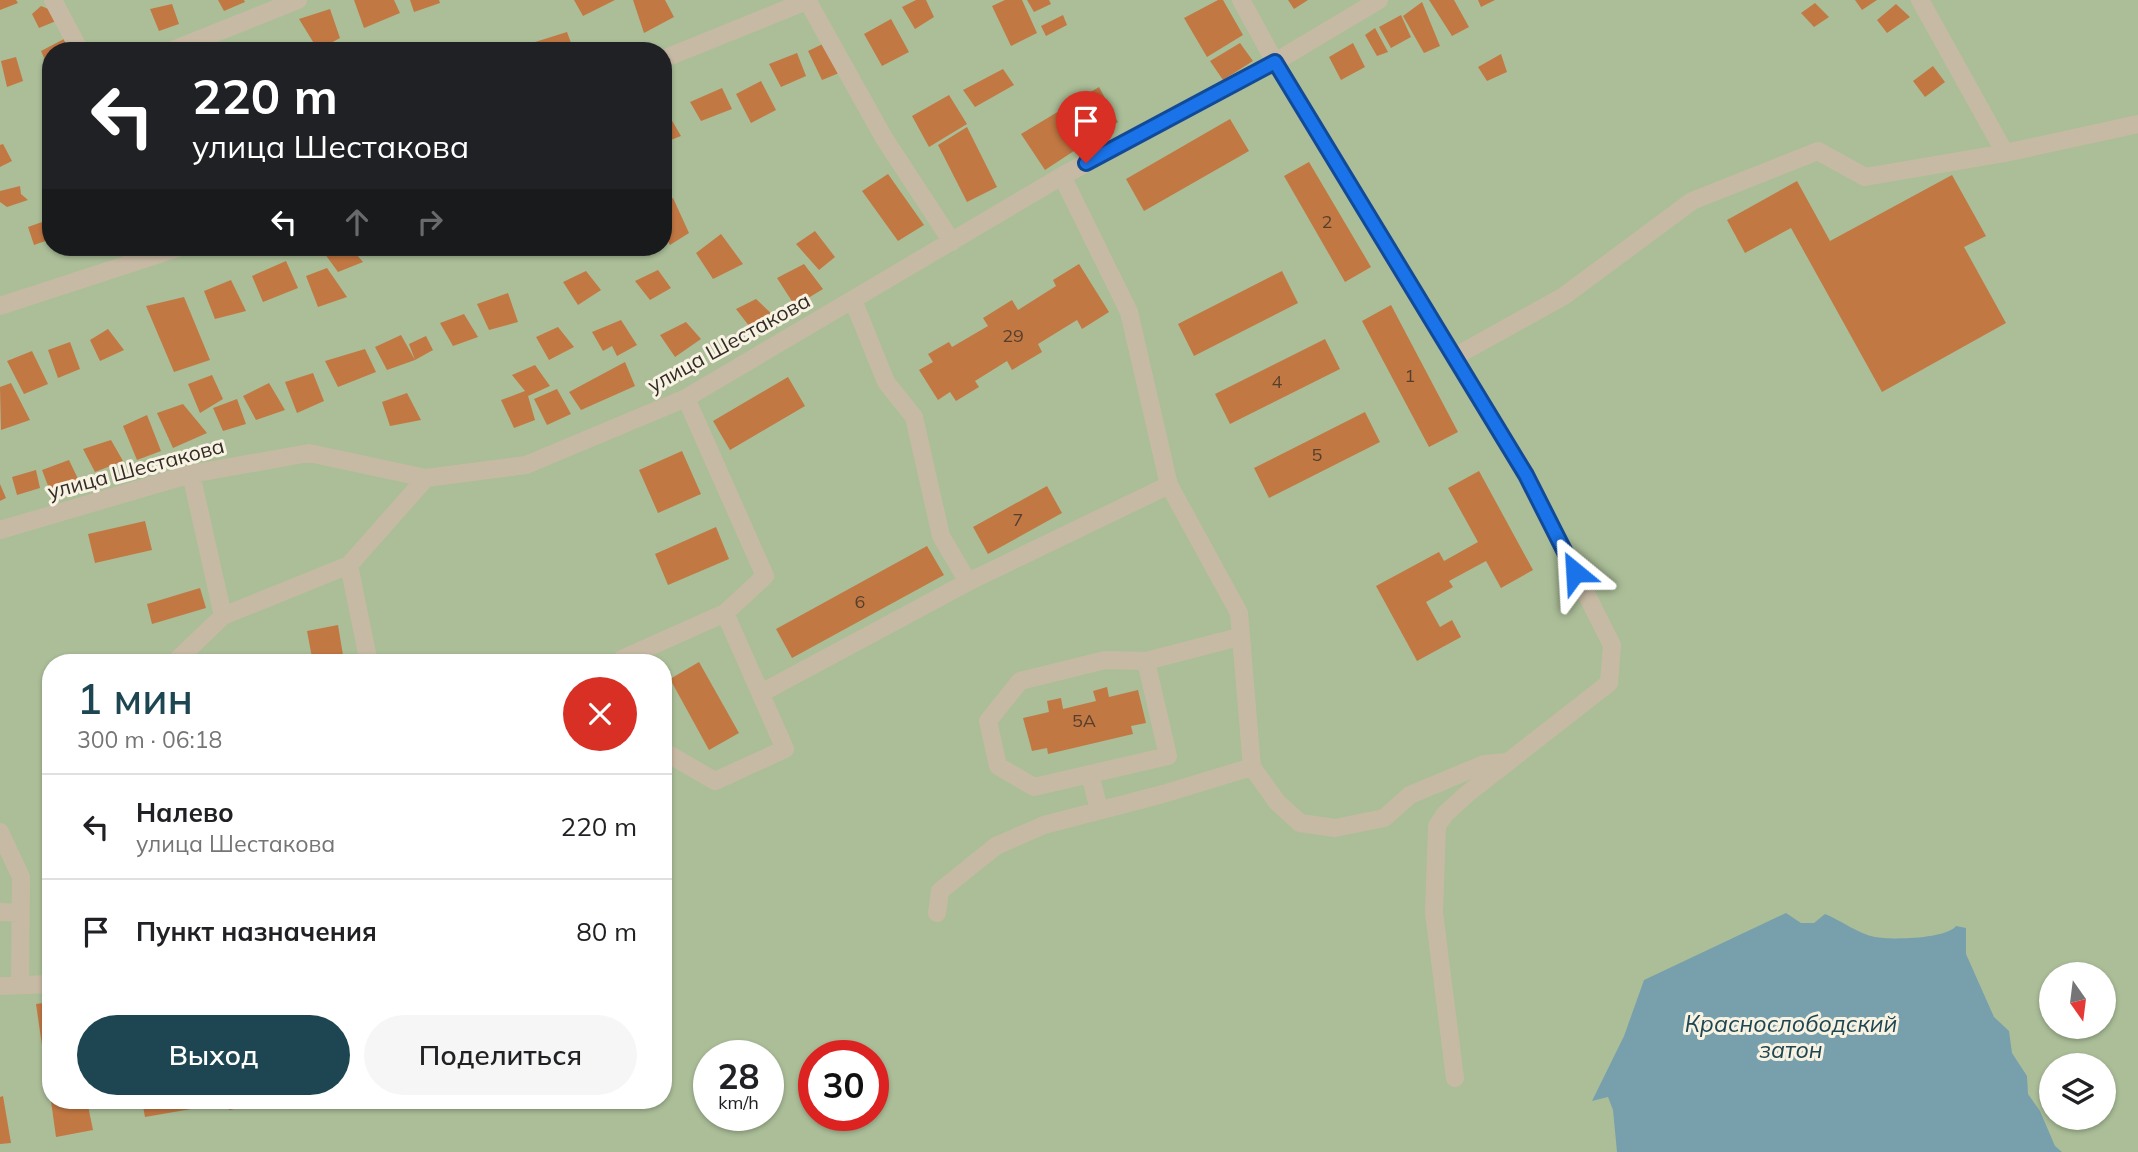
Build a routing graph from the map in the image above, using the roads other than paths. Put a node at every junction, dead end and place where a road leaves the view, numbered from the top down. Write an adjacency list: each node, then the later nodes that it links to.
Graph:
1 (53, 0): 7 (street)
2 (298, 0): 8 (street)
3 (808, 0): 9 (street); 14 (street)
4 (1241, 0): 10 (street)
5 (1379, 0): 10 (street, улица Шестакова)
6 (1920, 0): 12 (street)
7 (75, 42)
8 (193, 42)
9 (672, 55)
10 (1275, 62): 13 (street, улица Шестакова); 18 (street)
11 (2138, 124): 12 (street)
12 (2005, 153): 18 (street)
13 (1062, 176): 14 (street, улица Шестакова); 22 (street)
14 (952, 242): 16 (street, улица Шестакова)
15 (135, 256): 17 (street)
16 (853, 300): 19 (street, улица Шестакова); 25 (street)
17 (0, 306)
18 (1454, 357): 35 (street)
19 (686, 398): 21 (street, улица Шестакова); 26 (street)
20 (191, 474): 21 (street, улица Шестакова); 23 (street, улица Шестакова); 27 (street)
21 (426, 478): 24 (street)
22 (1169, 485): 25 (street); 28 (street)
23 (0, 530)
24 (349, 565): 27 (street); 30 (street)
25 (968, 582): 33 (street)
26 (725, 613): 31 (street); 33 (street)
27 (223, 615): 29 (street)
28 (1239, 637): 32 (street); 36 (street)
29 (183, 654)
30 (367, 654)
31 (633, 654)
32 (1146, 661): 37 (street); 37 (street)
33 (761, 693): 34 (street)
34 (672, 756)
35 (1507, 762): 36 (street); 46 (street)
36 (1252, 766): 38 (street)
37 (1090, 774): 38 (street)
38 (1099, 810): 42 (street)
39 (0, 832): 41 (street)
40 (0, 912): 41 (street)
41 (20, 913): 43 (street)
42 (937, 913)
43 (20, 983): 44 (street); 45 (street)
44 (42, 984)
45 (0, 986)
46 (1455, 1078)

